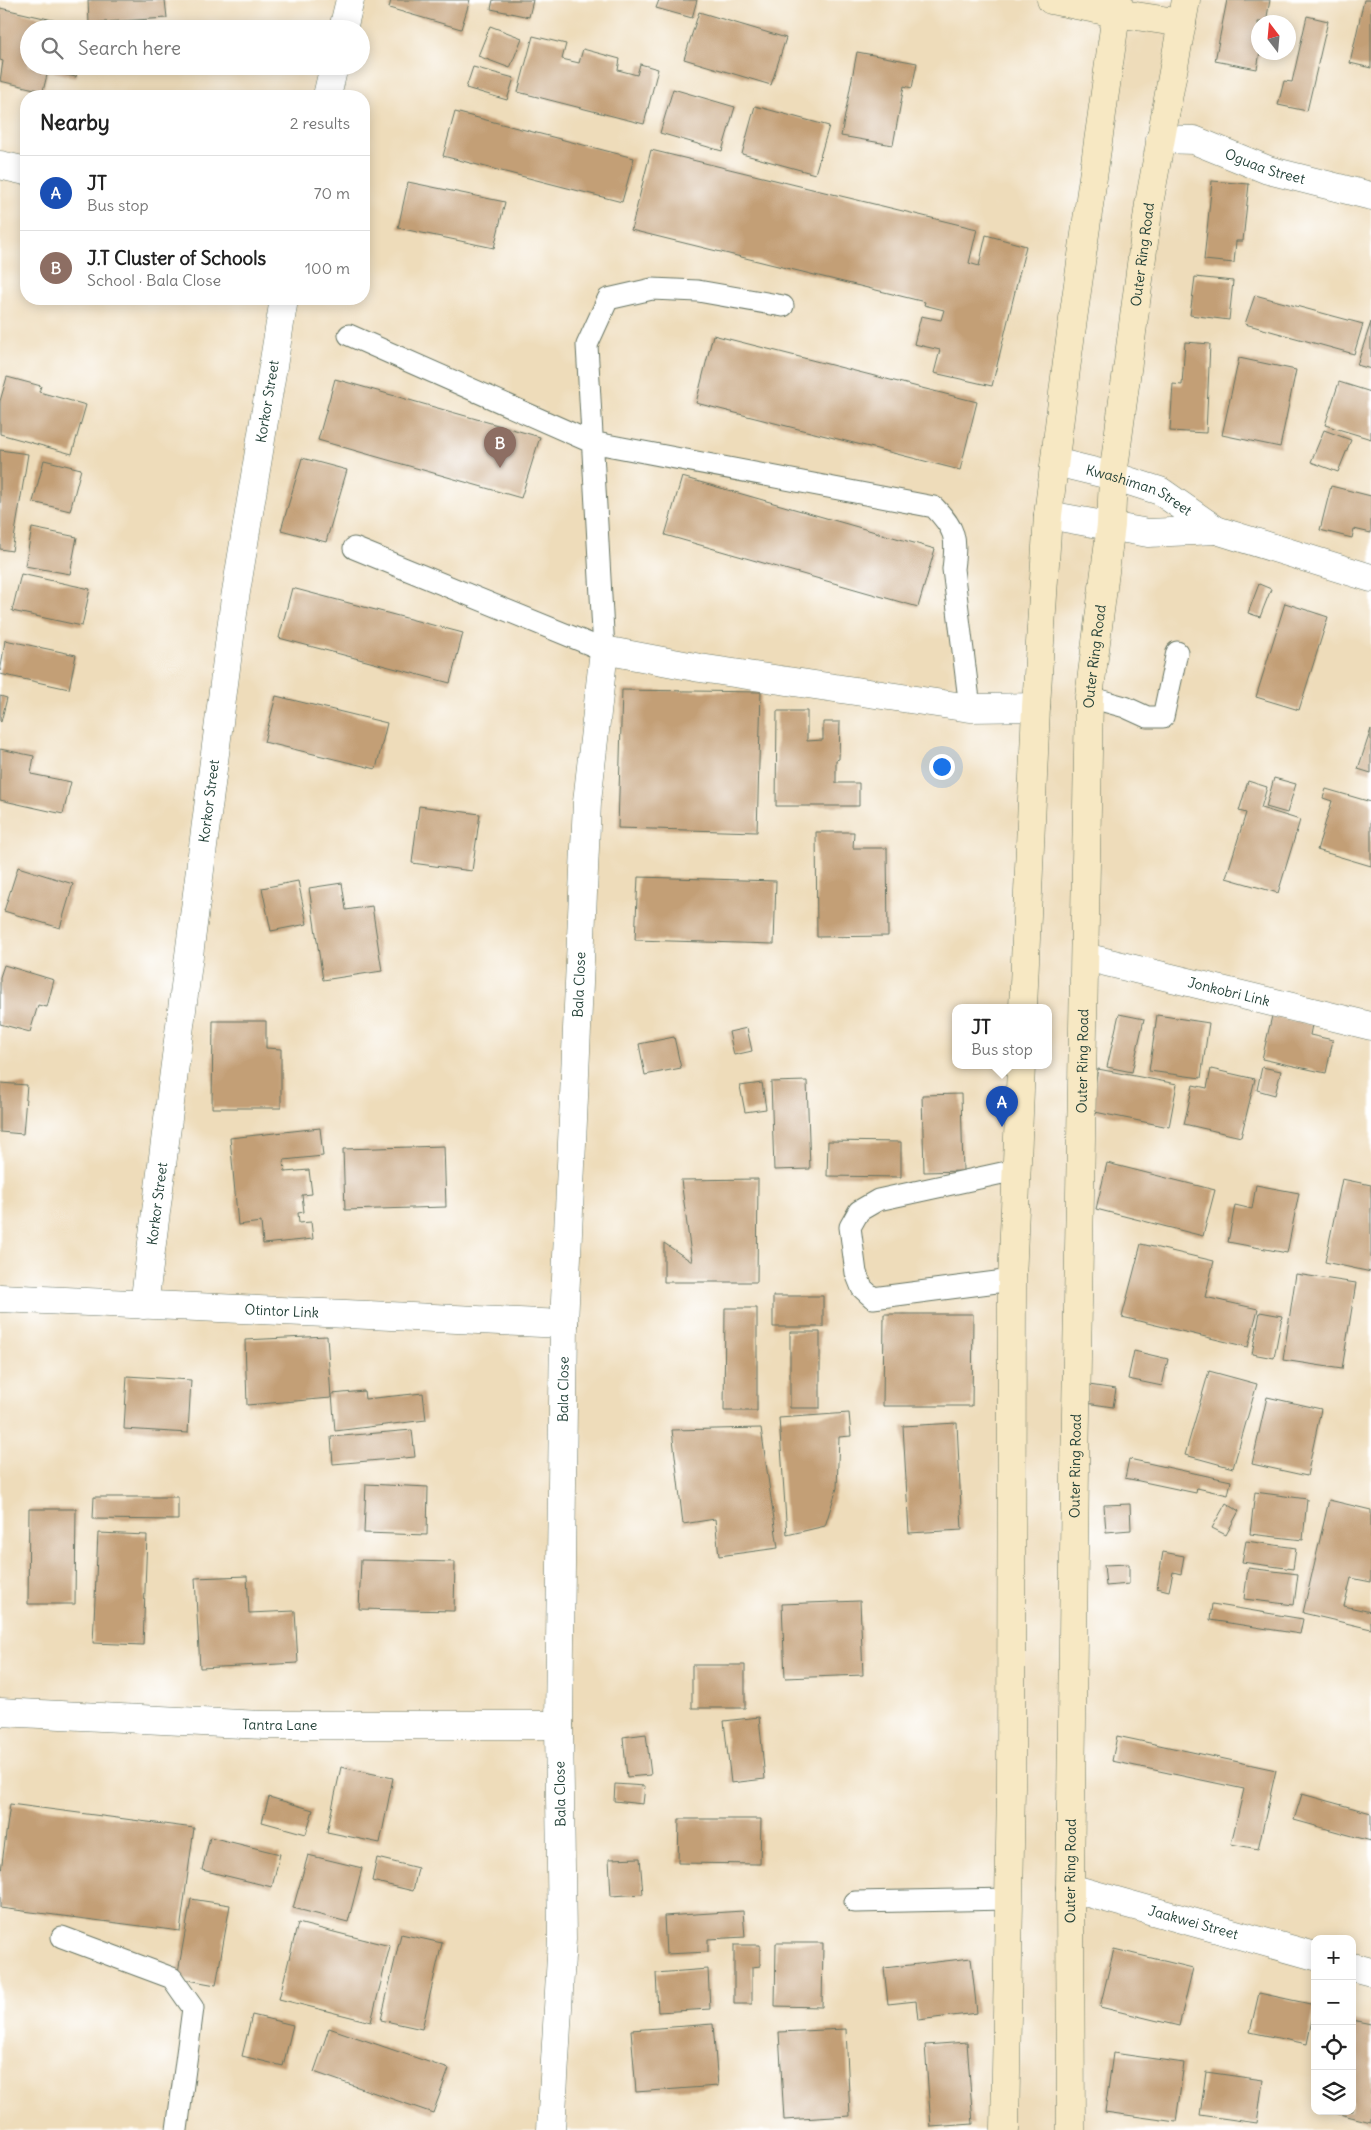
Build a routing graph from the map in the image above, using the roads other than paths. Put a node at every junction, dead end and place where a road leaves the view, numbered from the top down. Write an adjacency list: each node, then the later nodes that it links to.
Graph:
1 (350, 0): 5 (street)
2 (1051, 0): 3 (main road)
3 (1117, 7): 4 (main road); 16 (main road)
4 (1184, 12): 8 (main road, Outer Ring Road)
5 (345, 20)
6 (332, 75): 7 (street)
7 (328, 90)
8 (1160, 139): 11 (street, Oguaa Street); 17 (main road, Outer Ring Road)
9 (0, 165): 10 (street)
10 (20, 170)
11 (1371, 196)
12 (283, 305): 35 (street, Korkor Street)
13 (783, 306): 15 (lane)
14 (349, 335): 15 (lane)
15 (591, 442): 23 (lane); 27 (lane)
16 (1055, 462): 17 (street, Kwashiman Street); 18 (main road)
17 (1113, 476): 19 (main road, Outer Ring Road); 20 (street, Kwashiman Street)
18 (1048, 515): 19 (street, Kwashiman Street); 26 (main road)
19 (1111, 525): 20 (street, Kwashiman Street); 25 (main road, Outer Ring Road)
20 (1216, 530): 22 (street, Kwashiman Street)
21 (354, 548): 23 (lane)
22 (1371, 578)
23 (604, 650): 27 (street); 36 (street, Bala Close)
24 (1177, 652): 25 (lane)
25 (1089, 697): 28 (main road, Outer Ring Road)
26 (1036, 706): 27 (street); 29 (main road)
27 (970, 708)
28 (1085, 957): 30 (street, Jonkobri Link); 39 (main road, Outer Ring Road)
29 (1023, 1004)
30 (1371, 1026)
31 (1021, 1069): 32 (main road)
32 (1016, 1170): 33 (main road); 33 (lane)
33 (1012, 1280): 40 (main road)
34 (0, 1298): 35 (street, Otintor Link)
35 (144, 1305): 36 (street, Otintor Link)
36 (564, 1324): 38 (street, Bala Close)
37 (0, 1712): 38 (street, Tantra Lane)
38 (559, 1725): 47 (street, Bala Close)
39 (1070, 1888): 43 (street, Jaakwei Street); 49 (main road, Outer Ring Road)
40 (1008, 1899): 41 (lane); 48 (main road)
41 (855, 1902)
42 (62, 1937): 46 (lane)
43 (1311, 1955)
44 (1356, 1968): 45 (street)
45 (1371, 1972)
46 (177, 2130)
47 (551, 2130)
48 (1004, 2130)
49 (1071, 2130)

